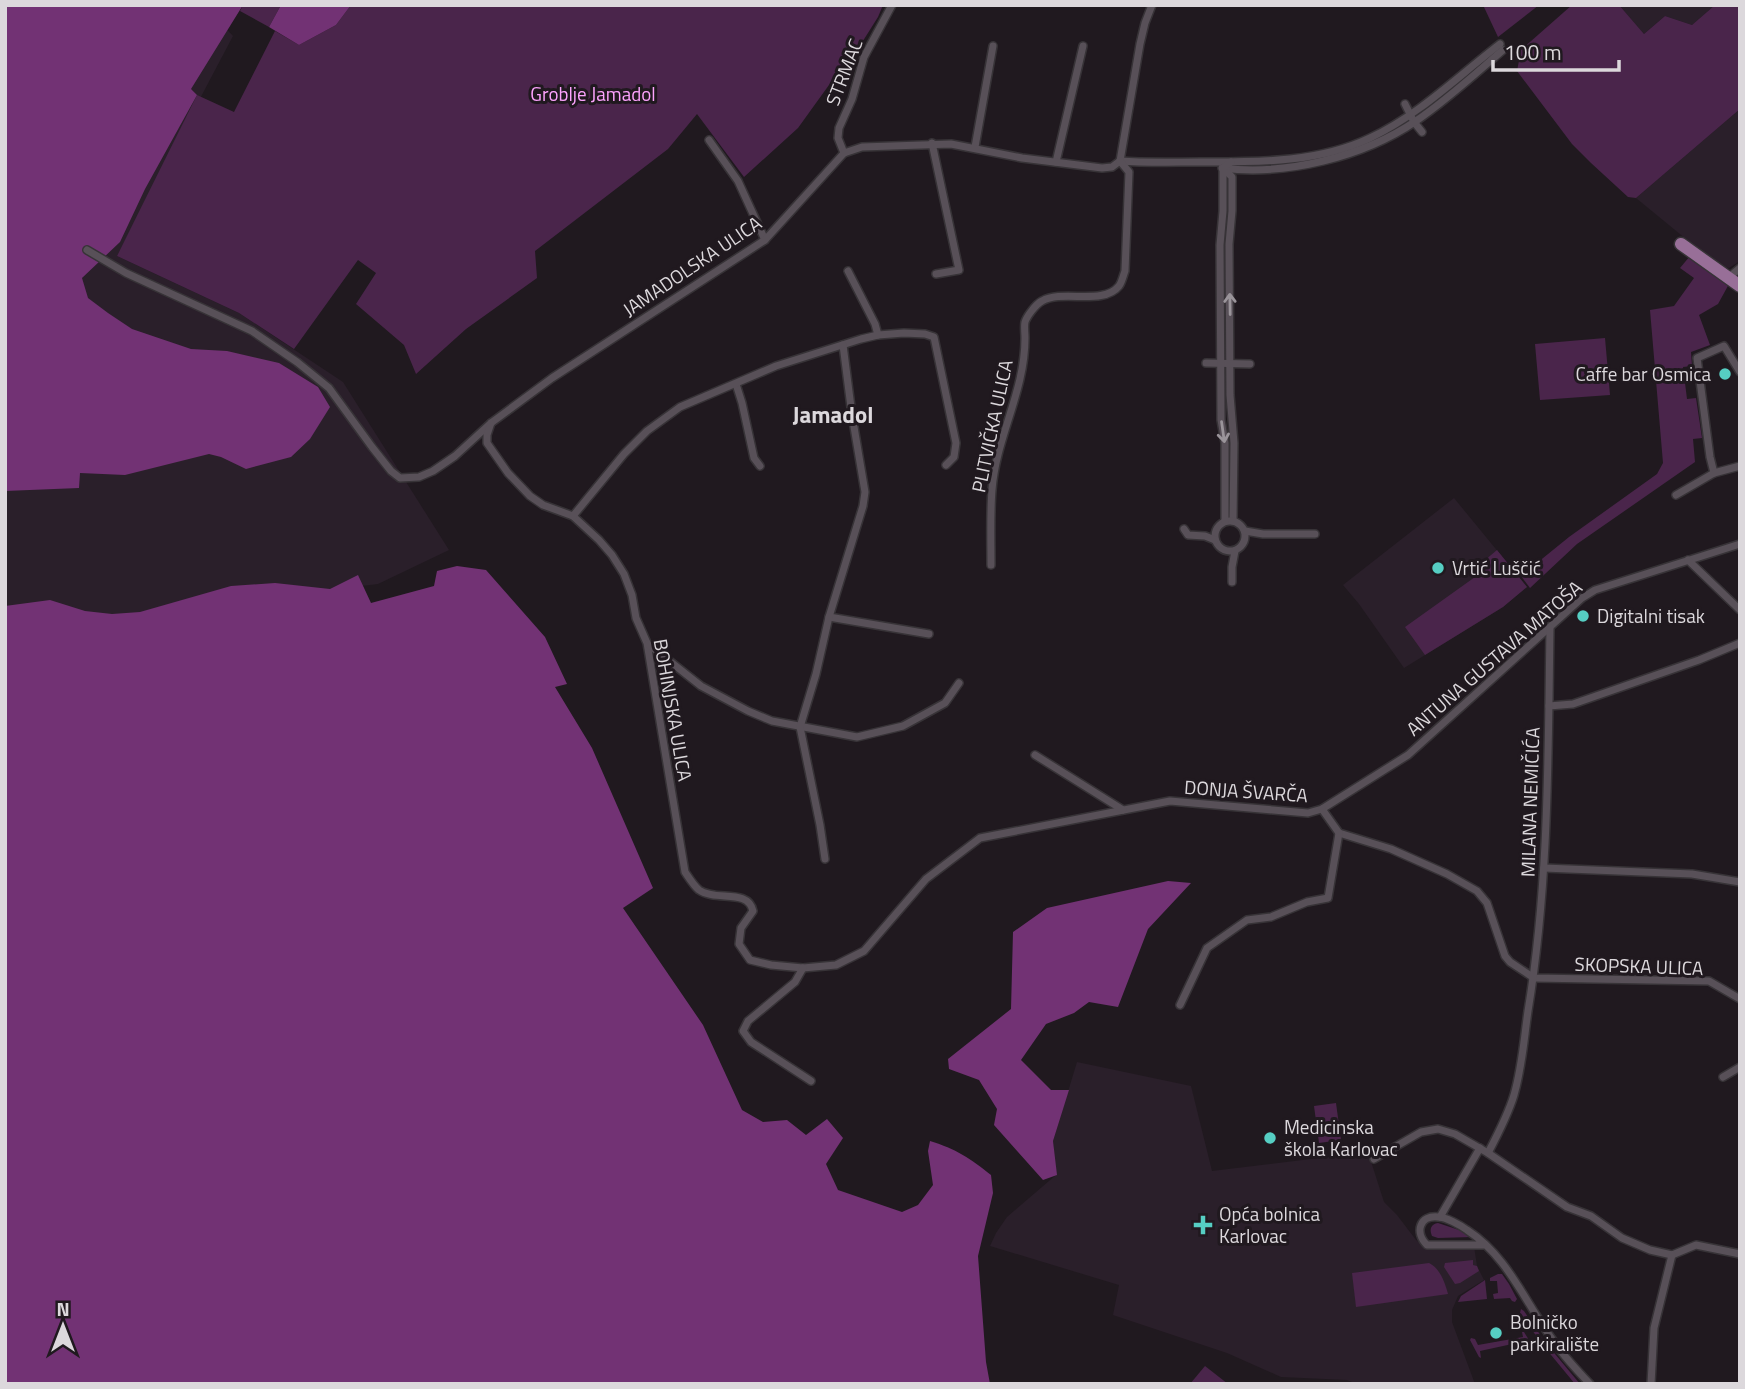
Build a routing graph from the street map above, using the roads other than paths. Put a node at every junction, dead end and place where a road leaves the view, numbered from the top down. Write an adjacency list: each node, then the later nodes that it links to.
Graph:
1 (892, 5): 12 (street, STRMAC)
2 (1152, 5): 13 (street)
3 (993, 46): 11 (street)
4 (1083, 46): 14 (street)
5 (1502, 47): 7 (street)
6 (1405, 104): 7 (street)
7 (1412, 118): 8 (street); 16 (street); 18 (street)
8 (1422, 132)
9 (709, 141): 20 (street)
10 (932, 143): 11 (street); 12 (street); 25 (street)
11 (975, 147): 14 (street)
12 (844, 153): 20 (street, JAMADOLSKA ULICA)
13 (1121, 161): 14 (street); 15 (street); 52 (street, PLITVIČKA ULICA)
14 (1056, 162)
15 (1205, 162): 16 (street); 17 (street)
16 (1232, 162): 17 (street)
17 (1223, 168): 18 (street); 19 (street); 31 (street)
18 (1242, 169): 19 (street)
19 (1232, 177): 32 (street, one-way to 19)
20 (765, 240): 36 (street, JAMADOLSKA ULICA)
21 (1681, 244): 26 (main road)
22 (87, 250): 36 (street, JAMADOLSKA ULICA)
23 (1740, 268): 26 (street)
24 (848, 271): 28 (street)
25 (936, 274)
26 (1728, 279): 27 (main road)
27 (1740, 286)
28 (878, 335): 29 (street); 37 (street)
29 (843, 345): 35 (street); 56 (street)
30 (1206, 363): 31 (street)
31 (1222, 363): 32 (street); 43 (street, one-way to 43)
32 (1231, 363): 33 (street); 43 (street)
33 (1250, 363)
34 (1740, 372): 40 (street)
35 (736, 384): 38 (street); 42 (street)
36 (491, 423): 42 (street, BOHINJSKA ULICA)
37 (946, 465)
38 (760, 466)
39 (1740, 466): 40 (street)
40 (1714, 473): 41 (street)
41 (1676, 495)
42 (573, 516): 59 (street, BOHINJSKA ULICA)
43 (1229, 521): 46 (street); 47 (street)
44 (1184, 529): 47 (street)
45 (1315, 534): 46 (street)
46 (1245, 535): 50 (street)
47 (1215, 536): 49 (street)
48 (1740, 544): 51 (street, ANTUNA GUSTAVA MATOŠA)
49 (1227, 550): 50 (street); 53 (street)
50 (1236, 551): 53 (street)
51 (1688, 560): 55 (street); 57 (street, ANTUNA GUSTAVA MATOŠA)
52 (991, 565)
53 (1232, 567): 54 (street)
54 (1232, 582)
55 (1740, 610)
56 (830, 617): 58 (street); 63 (street)
57 (1550, 628): 62 (street, MILANA NEMIČIĆA); 65 (street, ANTUNA GUSTAVA MATOŠA)
58 (929, 635)
59 (647, 643): 63 (street); 71 (street, BOHINJSKA ULICA)
60 (1740, 643): 62 (street)
61 (959, 683): 63 (street)
62 (1549, 706): 69 (street, MILANA NEMIČIĆA)
63 (800, 727): 68 (street)
64 (1035, 755): 66 (street)
65 (1322, 809): 66 (street, DONJA ŠVARČA); 67 (street, DONJA ŠVARČA)
66 (1123, 811): 71 (street, DONJA ŠVARČA)
67 (1339, 833): 72 (street); 74 (street)
68 (825, 859)
69 (1544, 868): 70 (street); 72 (street, MILANA NEMIČIĆA)
70 (1740, 882)
71 (803, 968): 77 (street)
72 (1534, 978): 73 (street, SKOPSKA ULICA); 78 (street)
73 (1740, 999)
74 (1181, 1005)
75 (1740, 1068): 76 (street)
76 (1723, 1077)
77 (811, 1081)
78 (1484, 1151): 79 (street); 80 (street); 82 (street)
79 (1374, 1159)
80 (1440, 1217): 81 (street); 81 (street)
81 (1485, 1245): 84 (street)
82 (1672, 1255): 83 (street); 85 (street)
83 (1740, 1255)
84 (1590, 1384)
85 (1651, 1384)

